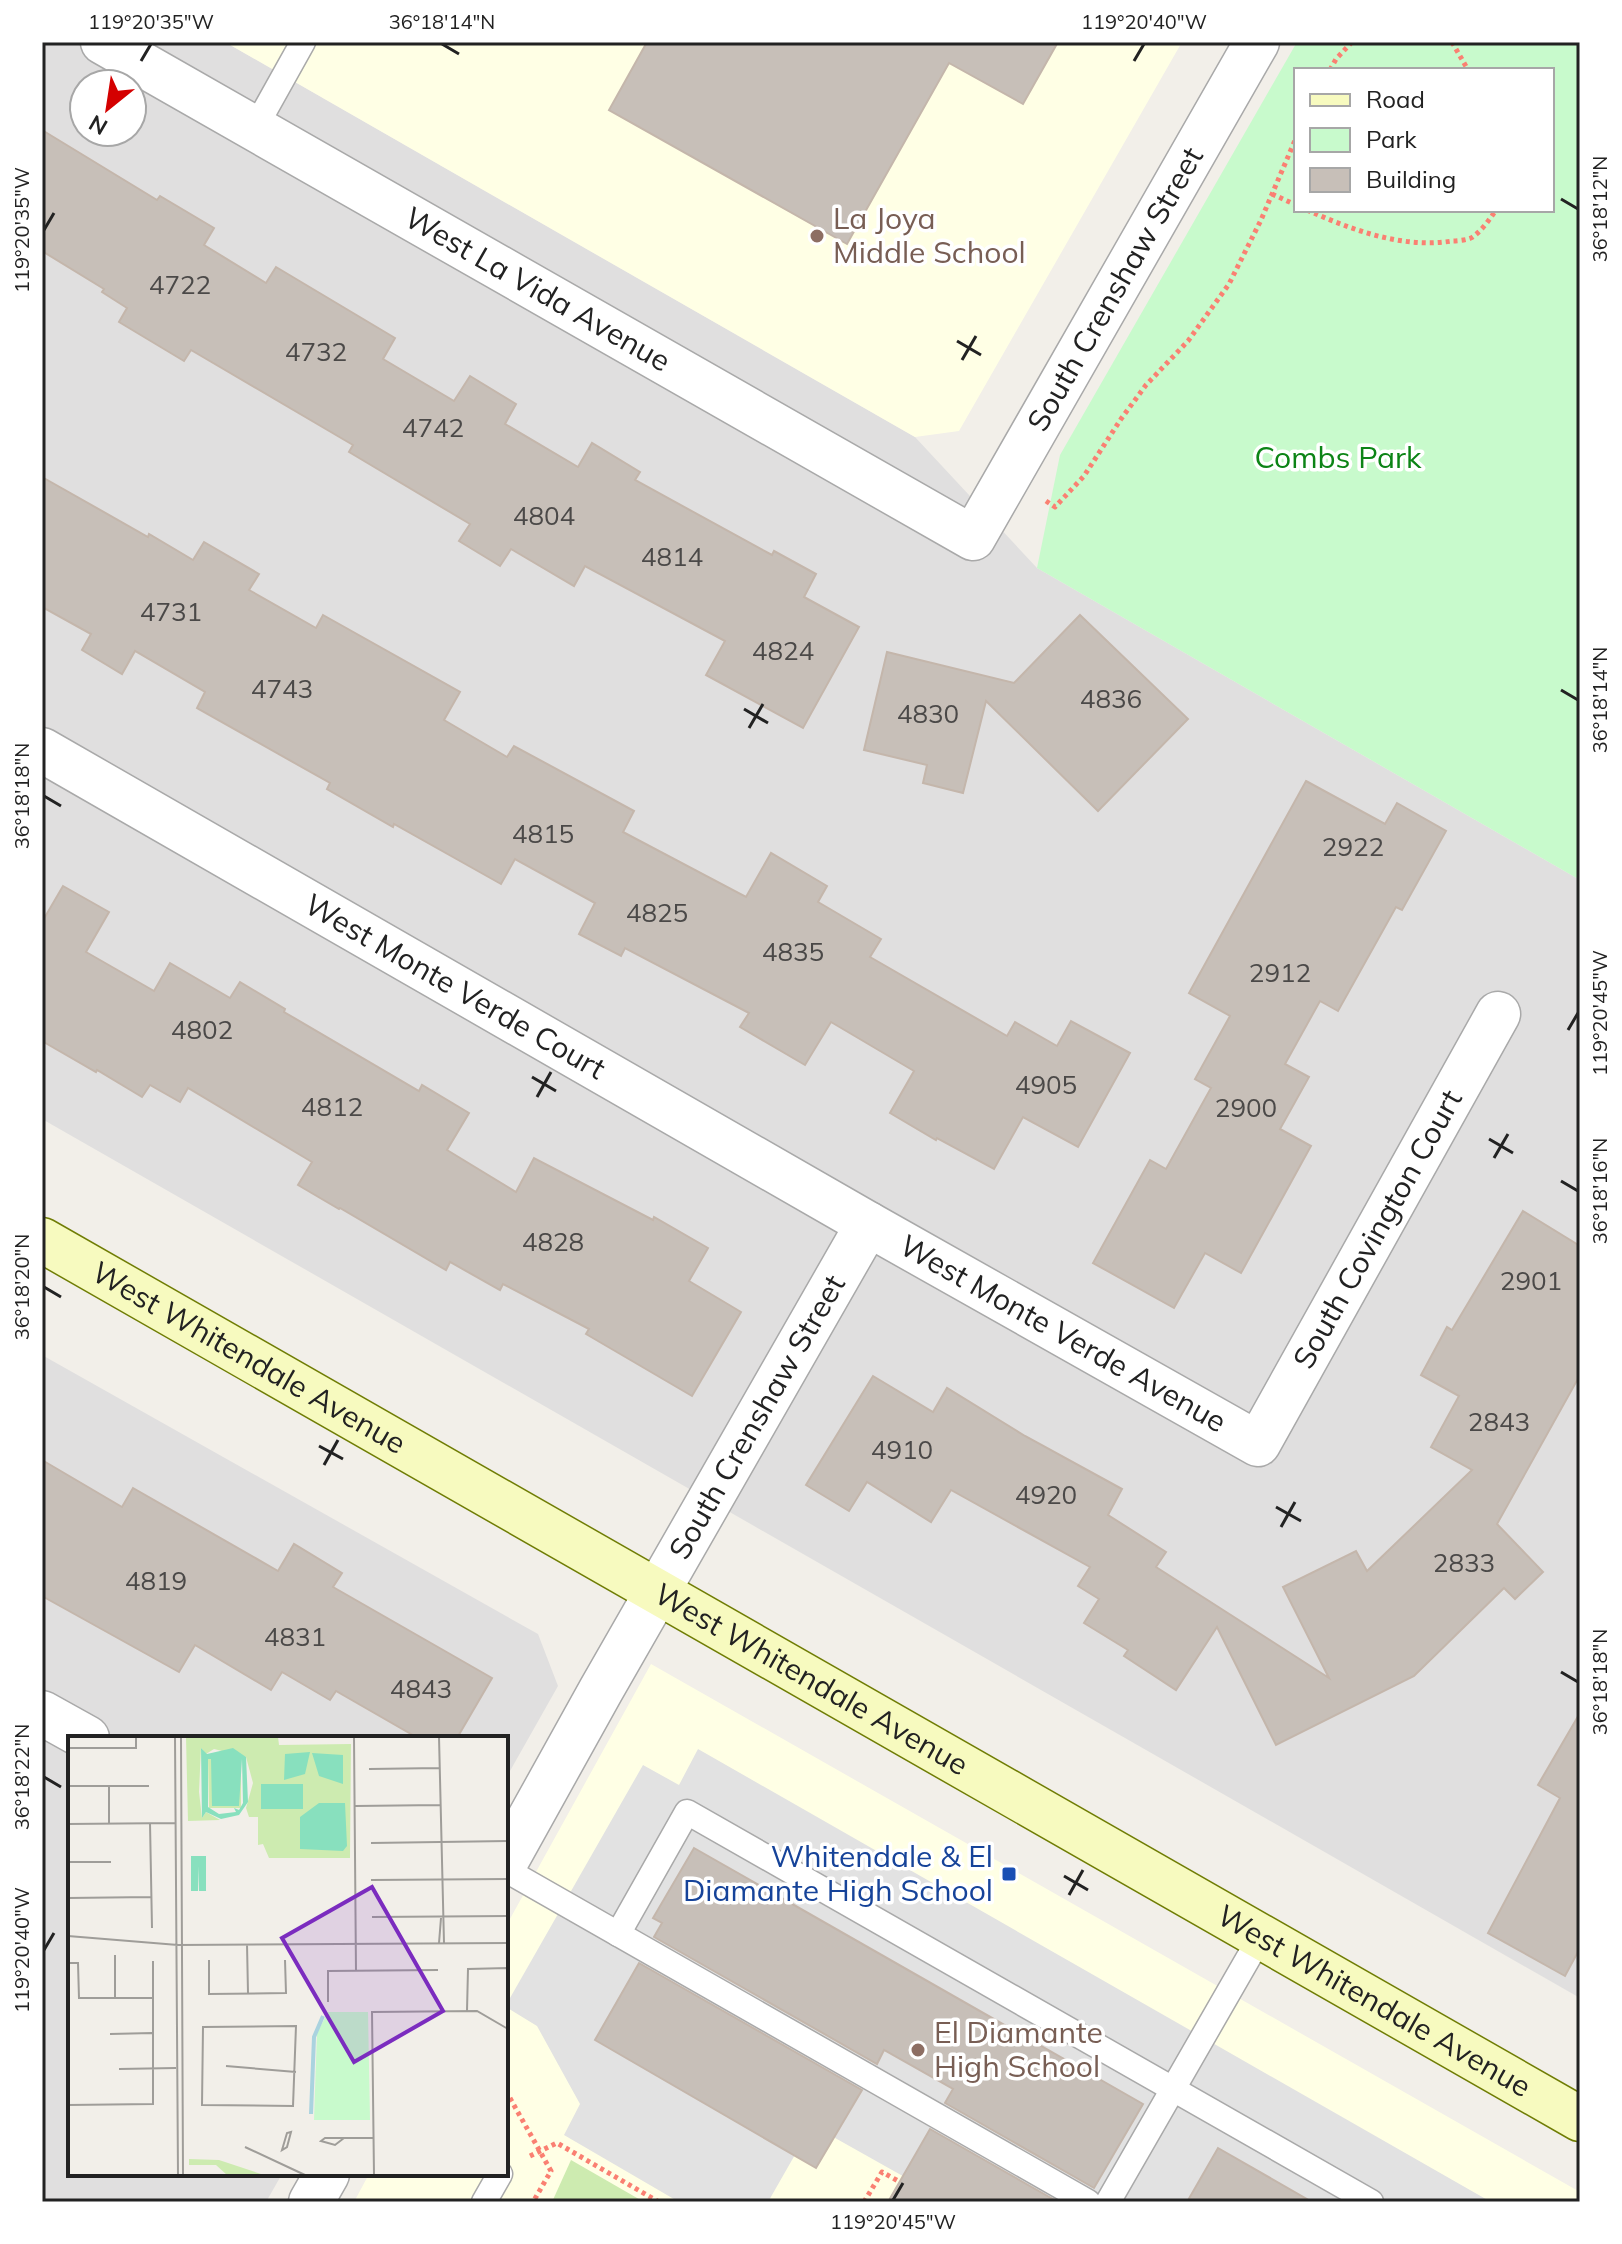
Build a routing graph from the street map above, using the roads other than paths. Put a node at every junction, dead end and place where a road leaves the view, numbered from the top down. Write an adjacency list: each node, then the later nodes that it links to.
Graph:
1 (103, 42): 4 (street, West La Vida Avenue)
2 (303, 42): 4 (lane)
3 (1257, 42): 5 (street, South Crenshaw Street)
4 (255, 128): 5 (street, West La Vida Avenue)
5 (973, 538)
6 (42, 750): 8 (street, West Monte Verde Court)
7 (1498, 1014): 10 (street, South Covington Court)
8 (868, 1224): 10 (street, West Monte Verde Avenue); 11 (street, South Crenshaw Street)
9 (42, 1240): 11 (street, West Whitendale Avenue)
10 (1258, 1444)
11 (657, 1591): 14 (street, South Crenshaw Street); 17 (street, West Whitendale Avenue)
12 (42, 1713): 13 (street)
13 (83, 1736)
14 (508, 1857)
15 (508, 1871): 16 (lane)
16 (618, 1934): 18 (lane); 24 (lane)
17 (1261, 1936): 18 (lane); 19 (street, West Whitendale Avenue)
18 (1172, 2088): 25 (lane); 26 (lane)
19 (1580, 2119)
20 (326, 2176): 22 (street)
21 (499, 2176): 23 (lane)
22 (311, 2202)
23 (484, 2202)
24 (1088, 2202)
25 (1108, 2202)
26 (1371, 2202)

